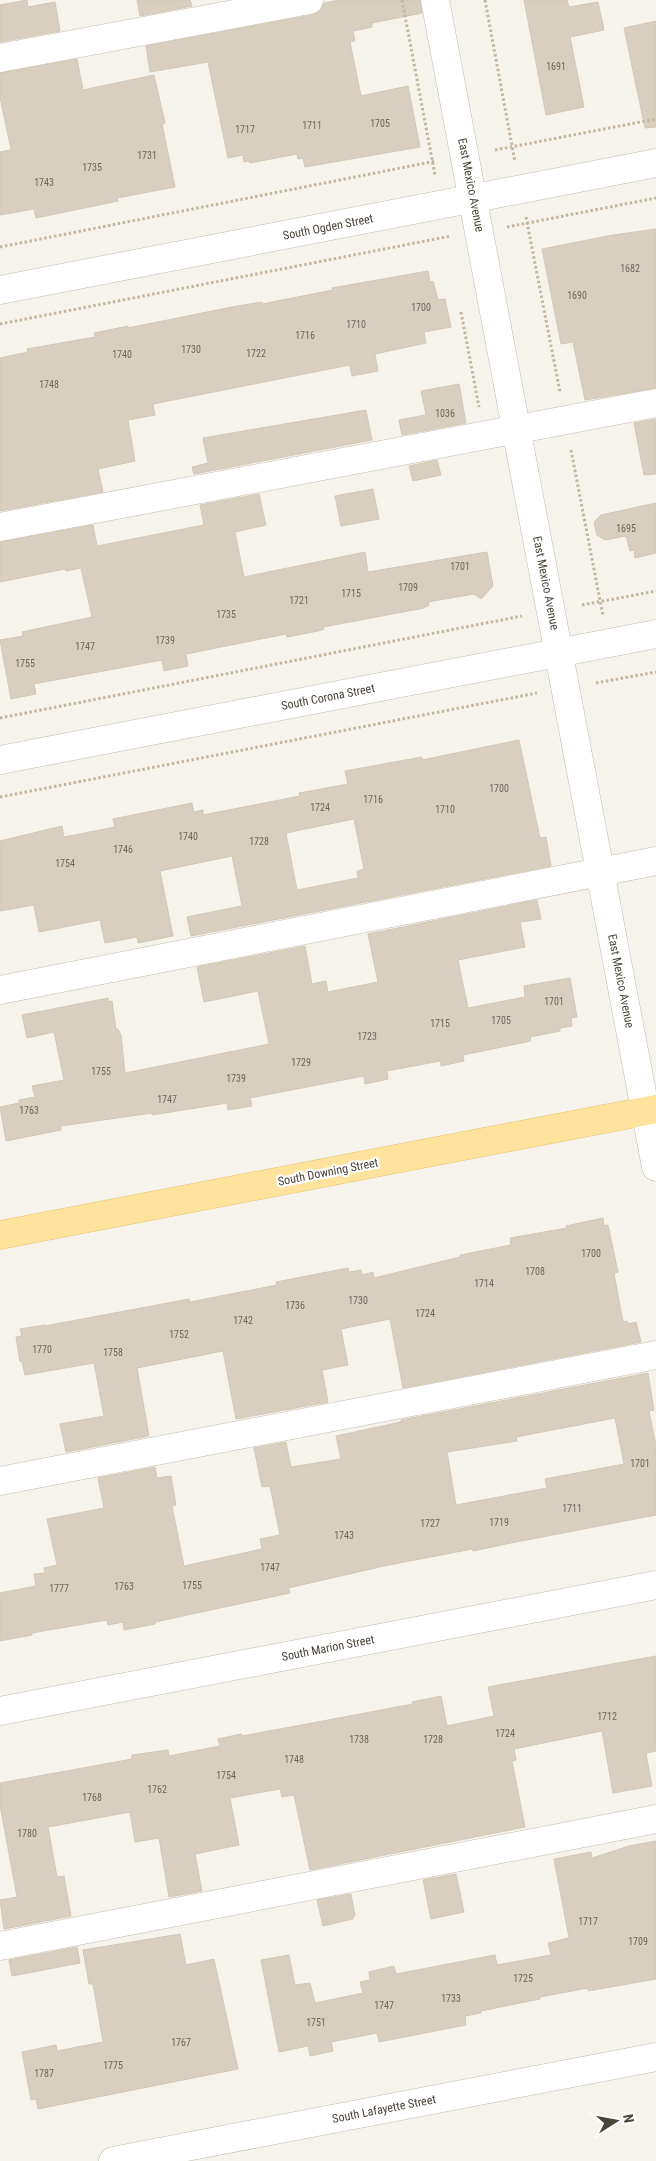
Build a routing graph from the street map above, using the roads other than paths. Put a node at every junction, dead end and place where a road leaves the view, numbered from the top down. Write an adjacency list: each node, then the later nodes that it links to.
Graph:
1 (309, 0): 3 (street)
2 (435, 0): 5 (street, East Mexico Avenue)
3 (0, 58)
4 (656, 163): 5 (street, South Ogden Street)
5 (473, 199): 6 (street, South Ogden Street); 8 (street, East Mexico Avenue)
6 (0, 290)
7 (656, 403): 8 (street)
8 (517, 430): 9 (street); 11 (street, East Mexico Avenue)
9 (0, 527)
10 (656, 634): 11 (street, South Corona Street)
11 (559, 653): 12 (street, South Corona Street); 14 (street, East Mexico Avenue)
12 (0, 760)
13 (656, 861): 14 (street)
14 (600, 872): 15 (street); 16 (street, East Mexico Avenue)
15 (0, 990)
16 (651, 1110): 17 (street, East Mexico Avenue); 18 (main road, South Downing Street)
17 (656, 1167)
18 (0, 1235)
19 (656, 1356): 20 (street)
20 (0, 1481)
21 (656, 1585): 22 (street, South Marion Street)
22 (0, 1711)
23 (656, 1819): 24 (street)
24 (0, 1946)
25 (656, 2057): 26 (street, South Lafayette Street)
26 (113, 2161)

